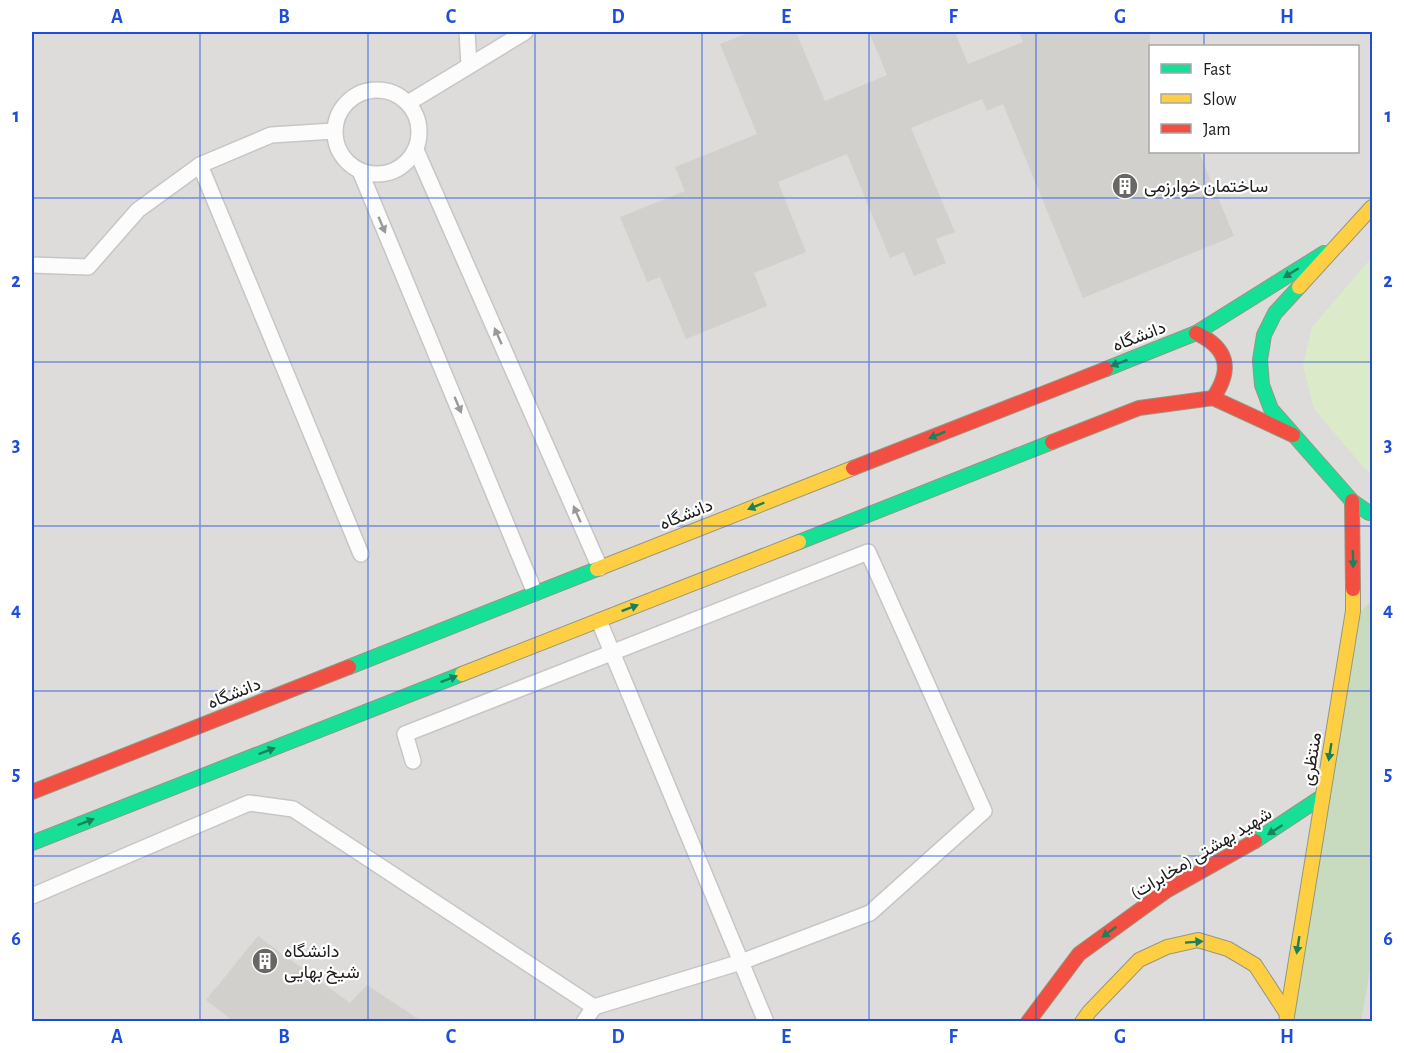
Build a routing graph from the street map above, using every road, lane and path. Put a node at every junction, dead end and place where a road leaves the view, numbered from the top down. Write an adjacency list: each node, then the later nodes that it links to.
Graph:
1 (467, 32): 3 (lane)
2 (525, 32): 3 (lane)
3 (469, 65): 4 (lane)
4 (408, 103): 5 (lane); 6 (lane)
5 (334, 131): 7 (lane); 8 (lane)
6 (416, 150): 8 (lane); 18 (lane, one-way to 6)
7 (200, 165): 11 (lane); 17 (lane)
8 (360, 171): 19 (lane, one-way to 19)
9 (1372, 207): 10 (main road)
10 (1340, 242): 12 (main road, دانشگاه, one-way to 12); 14 (main road)
11 (32, 266)
12 (1196, 333): 13 (main road); 18 (main road, دانشگاه, one-way to 18)
13 (1213, 398): 14 (main road); 22 (main road, one-way to 13)
14 (1293, 435): 15 (main road)
15 (1352, 501): 16 (main road); 21 (main road, منتظری, one-way to 21)
16 (1372, 515)
17 (361, 554)
18 (600, 568): 19 (main road, دانشگاه)
19 (535, 593): 25 (main road, دانشگاه)
20 (1366, 594): 21 (main road)
21 (1353, 610): 26 (main road, منتظری, one-way to 26)
22 (599, 621): 23 (lane); 27 (main road, one-way to 22)
23 (612, 653): 24 (lane); 29 (lane); 29 (lane)
24 (412, 761)
25 (32, 792)
26 (1323, 796): 31 (main road, منتظری, one-way to 31); 34 (main road, شهید بهشتی (مخابرات), one-way to 34)
27 (32, 843)
28 (32, 896): 30 (lane)
29 (741, 962): 30 (lane); 33 (lane)
30 (594, 1007): 32 (lane)
31 (1287, 1018): 35 (main road, one-way to 31)
32 (585, 1022)
33 (766, 1022)
34 (1028, 1022)
35 (1082, 1022)

